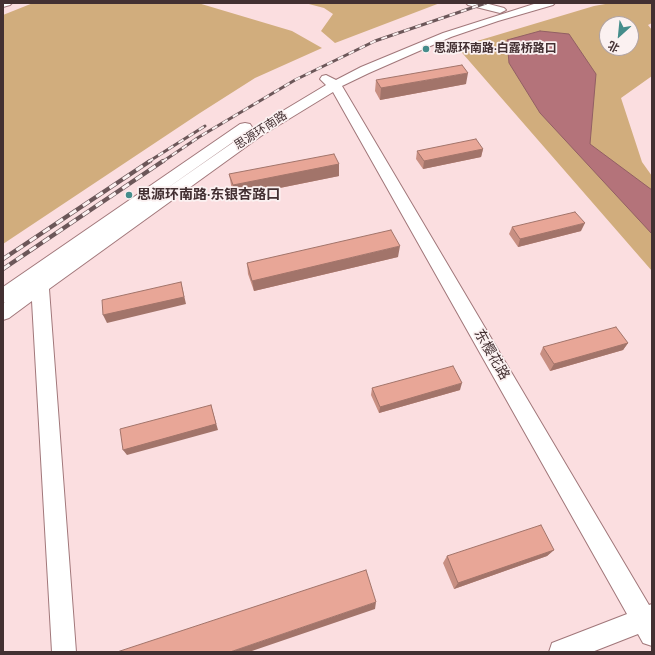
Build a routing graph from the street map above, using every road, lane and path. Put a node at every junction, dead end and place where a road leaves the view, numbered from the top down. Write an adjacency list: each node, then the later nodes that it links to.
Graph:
1 (472, 3): 4 (street)
2 (522, 3): 4 (street, 思源环南路)
3 (549, 3): 5 (street, 思源环南路)
4 (500, 10): 5 (street, 思源环南路)
5 (330, 82): 6 (street, 思源环南路); 9 (street, 东樱花路)
6 (35, 282): 7 (street, 思源环南路); 8 (street, 思源环南路); 10 (street)
7 (3, 296)
8 (3, 314)
9 (649, 623): 11 (street)
10 (64, 652)
11 (561, 652)

